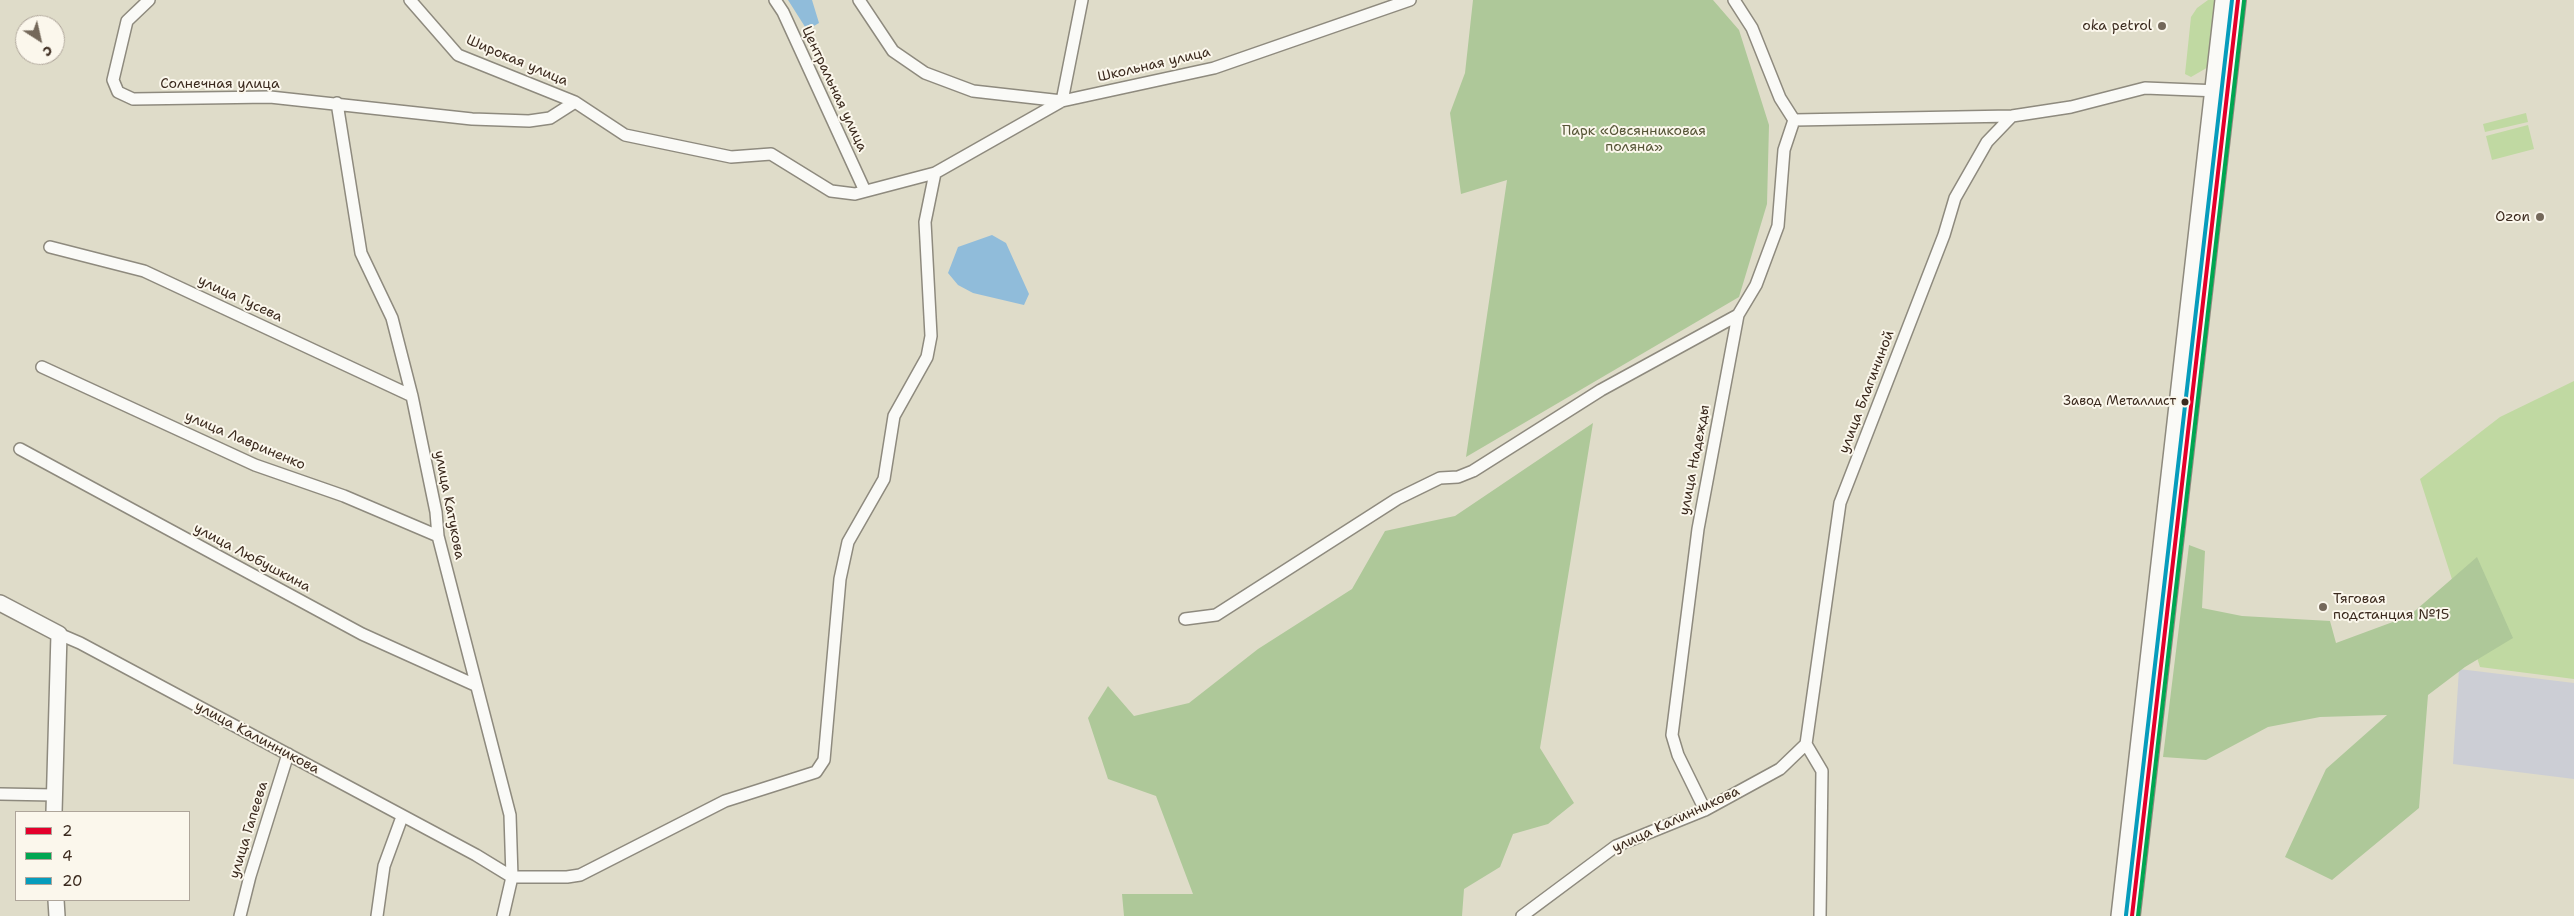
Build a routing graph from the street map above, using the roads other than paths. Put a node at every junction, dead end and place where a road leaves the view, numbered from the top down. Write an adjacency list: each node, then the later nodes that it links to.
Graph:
1 (149, 0): 14 (street, Солнечная улица)
2 (410, 0): 13 (street, Широкая улица)
3 (775, 0): 18 (street, Центральная улица)
4 (859, 0): 12 (street)
5 (1082, 0): 12 (street)
6 (1410, 0): 10 (street, Школьная улица)
7 (1734, 0): 16 (street)
8 (2223, 0): 11 (main road)
9 (2238, 0): 11 (main road)
10 (1389, 3): 12 (street, Школьная улица)
11 (2221, 91): 15 (street); 44 (main road); 45 (main road)
12 (1062, 101): 17 (street, Школьная улица)
13 (575, 102): 14 (street, Солнечная улица); 18 (street, Широкая улица)
14 (337, 103): 22 (street, улица Катукова)
15 (2012, 116): 16 (street); 29 (street, улица Благининой)
16 (1794, 120): 20 (street, улица Надежды)
17 (935, 173): 18 (street, Школьная улица); 36 (street)
18 (865, 191)
19 (50, 247): 22 (street, улица Гусева)
20 (1738, 315): 26 (street); 33 (street, улица Надежды)
21 (42, 367): 24 (street, улица Лавриненко)
22 (412, 396): 24 (street, улица Катукова)
23 (20, 449): 28 (street, улица Любушкина)
24 (438, 536): 28 (street, улица Катукова)
25 (0, 603): 27 (main road, улица Калинникова)
26 (1185, 619)
27 (59, 634): 30 (street, улица Калинникова); 32 (main road)
28 (475, 685): 36 (street, улица Катукова)
29 (1806, 744): 33 (street, улица Калинникова); 43 (street)
30 (288, 754): 35 (street, улица Калинникова); 39 (street, улица Гапеева)
31 (0, 794): 32 (street)
32 (54, 795): 34 (main road)
33 (1705, 810): 42 (street, улица Калинникова)
34 (54, 811)
35 (402, 817): 36 (street, улица Калинникова); 40 (street)
36 (512, 877): 41 (street, улица Катукова)
37 (56, 901): 38 (main road)
38 (57, 916)
39 (240, 916)
40 (377, 916)
41 (503, 916)
42 (1522, 916)
43 (1820, 916)
44 (2119, 916)
45 (2132, 916)

